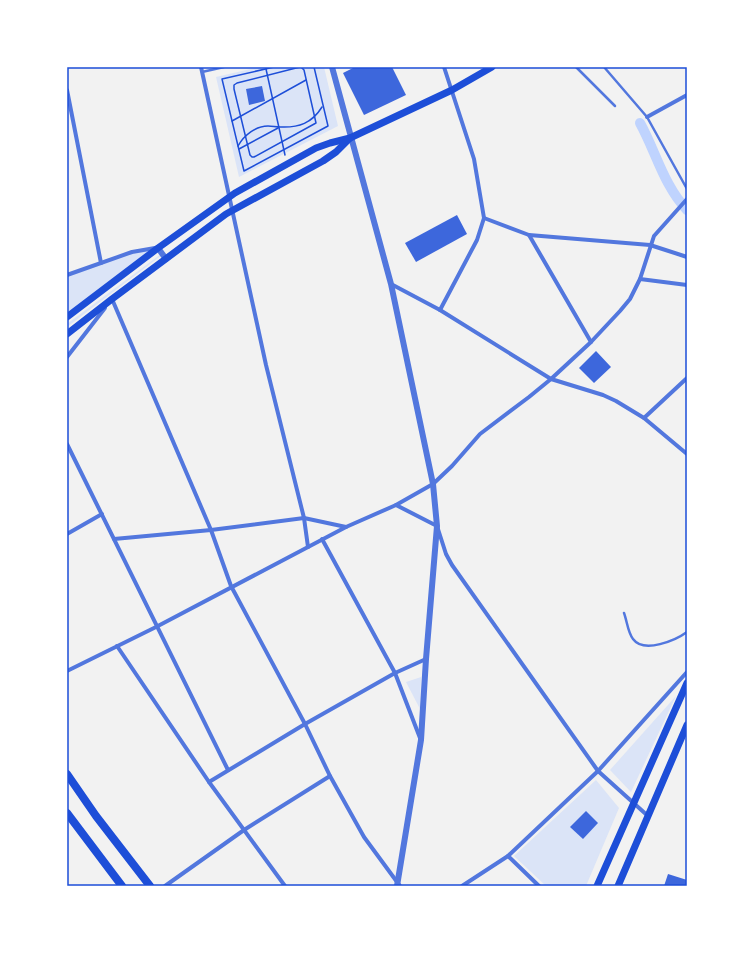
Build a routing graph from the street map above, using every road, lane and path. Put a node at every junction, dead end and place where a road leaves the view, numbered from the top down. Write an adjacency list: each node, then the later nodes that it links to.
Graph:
1 (201, 67): 12 (street)
2 (224, 67): 12 (lane)
3 (274, 67): 11 (path)
4 (301, 67): 13 (path); 14 (path)
5 (314, 67): 19 (path)
6 (332, 67): 27 (street)
7 (444, 67): 16 (street)
8 (492, 67): 16 (main road)
9 (576, 67): 20 (lane)
10 (604, 67): 23 (lane)
11 (266, 69): 13 (path); 24 (path)
12 (202, 72): 35 (street)
13 (267, 75): 18 (path); 21 (path)
14 (306, 79): 18 (path); 22 (path)
15 (67, 90): 44 (street)
16 (452, 90): 27 (main road); 38 (street)
17 (687, 95): 23 (street)
18 (272, 98): 21 (path); 25 (path)
19 (323, 106): 22 (path); 32 (path)
20 (615, 106)
21 (241, 116): 24 (path); 26 (path)
22 (316, 116): 25 (path); 28 (path)
23 (647, 117): 34 (lane)
24 (232, 121): 30 (path)
25 (279, 127): 26 (path); 28 (path); 29 (path)
26 (245, 136): 29 (path); 30 (path)
27 (350, 138): 33 (main road); 37 (main road); 47 (street)
28 (282, 142): 29 (path); 32 (path)
29 (248, 144): 31 (path)
30 (238, 146): 31 (path)
31 (239, 149): 32 (path)
32 (284, 150): 33 (path)
33 (287, 163): 35 (main road)
34 (687, 189)
35 (229, 196): 37 (street); 41 (main road)
36 (686, 200): 40 (street)
37 (232, 210): 43 (main road); 63 (street)
38 (484, 218): 39 (street); 50 (street)
39 (529, 235): 40 (street); 53 (street)
40 (650, 245): 42 (street); 46 (street)
41 (158, 248): 43 (street); 44 (street); 51 (main road)
42 (687, 256)
43 (166, 259): 49 (main road)
44 (101, 263): 45 (street)
45 (67, 275)
46 (640, 279): 48 (street); 53 (street)
47 (392, 284): 50 (street); 60 (street)
48 (687, 285)
49 (112, 298): 52 (main road); 54 (street); 66 (street)
50 (440, 310): 56 (street)
51 (67, 317)
52 (67, 334)
53 (591, 342): 56 (street)
54 (67, 357)
55 (687, 378): 57 (street)
56 (550, 379): 57 (street); 60 (street)
57 (644, 418): 59 (street)
58 (67, 444): 62 (street)
59 (687, 454)
60 (433, 484): 61 (street); 64 (street)
61 (396, 505): 64 (street); 65 (street)
62 (102, 514): 67 (street); 68 (street)
63 (304, 518): 65 (street); 66 (street); 70 (street)
64 (437, 526): 76 (street); 85 (street)
65 (346, 527): 69 (street)
66 (211, 530): 68 (street); 71 (street)
67 (67, 534)
68 (114, 539): 73 (street)
69 (322, 540): 70 (street); 79 (street)
70 (308, 547): 71 (street)
71 (231, 586): 73 (street); 81 (street)
72 (624, 613): 74 (lane)
73 (156, 627): 75 (street); 84 (street)
74 (687, 632)
75 (117, 646): 77 (street); 88 (street)
76 (426, 659): 79 (street); 83 (street)
77 (67, 671)
78 (687, 672): 85 (street)
79 (395, 673): 81 (street); 83 (street)
80 (687, 683): 89 (main road)
81 (305, 724): 84 (street); 87 (street)
82 (687, 725): 91 (main road)
83 (421, 740): 94 (street)
84 (228, 770): 88 (street)
85 (598, 770): 89 (street); 93 (street)
86 (67, 774): 96 (highway)
87 (330, 776): 92 (street); 94 (street)
88 (208, 782): 92 (street)
89 (634, 803): 91 (street); 101 (main road)
90 (67, 814): 95 (highway)
91 (648, 816): 102 (main road)
92 (244, 830): 97 (street); 98 (street)
93 (508, 856): 99 (street); 100 (street)
94 (398, 884)
95 (122, 886)
96 (150, 886)
97 (165, 886)
98 (285, 886)
99 (462, 886)
100 (540, 886)
101 (597, 886)
102 (618, 886)

